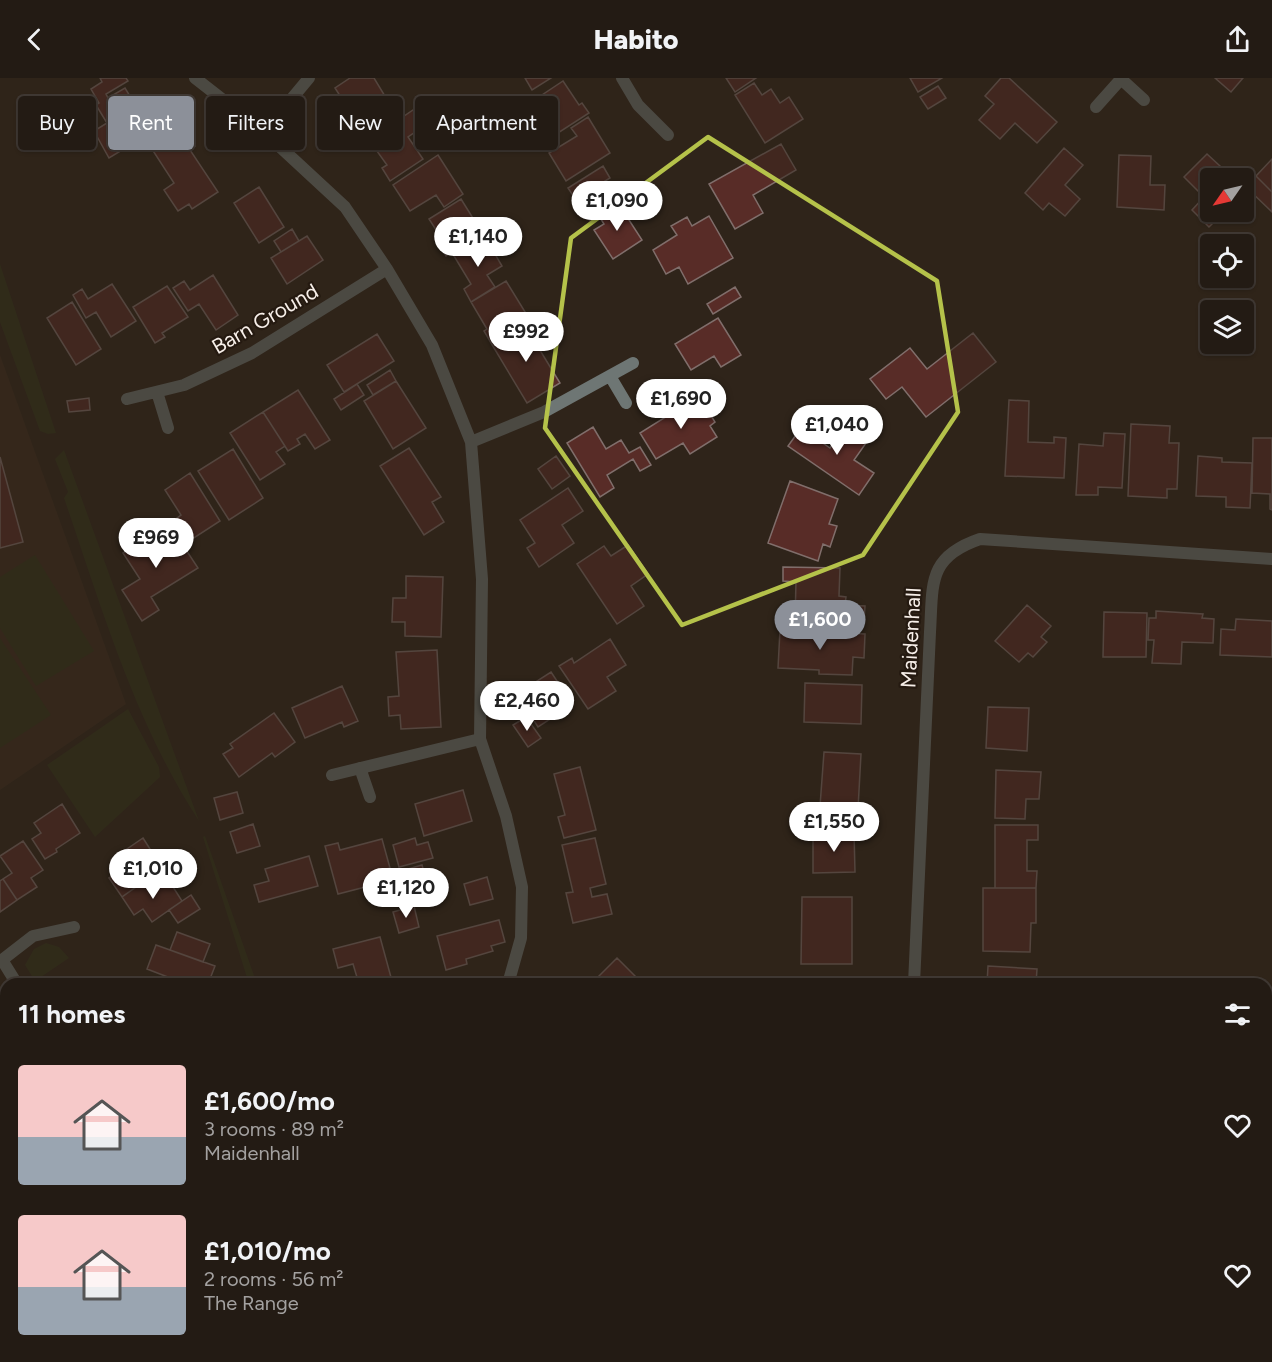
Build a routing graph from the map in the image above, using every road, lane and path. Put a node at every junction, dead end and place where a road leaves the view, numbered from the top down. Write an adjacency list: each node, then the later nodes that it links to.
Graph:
1 (195, 78): 5 (street)
2 (309, 78): 6 (street)
3 (622, 78): 9 (street)
4 (1120, 79): 7 (street); 8 (street)
5 (218, 96)
6 (294, 96)
7 (1144, 100)
8 (1096, 106)
9 (668, 135)
10 (283, 150): 11 (street)
11 (387, 269): 14 (street, Barn Ground); 18 (street)
12 (633, 363): 13 (street)
13 (610, 376): 16 (street); 18 (street)
14 (157, 392): 15 (street, Barn Ground); 17 (street)
15 (128, 399)
16 (626, 403)
17 (168, 428)
18 (471, 442): 20 (street)
19 (1272, 559): 28 (street, Maidenhall)
20 (480, 739): 21 (street); 27 (street)
21 (360, 768): 22 (street); 23 (street)
22 (332, 775)
23 (370, 797)
24 (74, 927): 25 (street)
25 (1, 961): 26 (street)
26 (13, 978)
27 (510, 978)
28 (914, 978)

